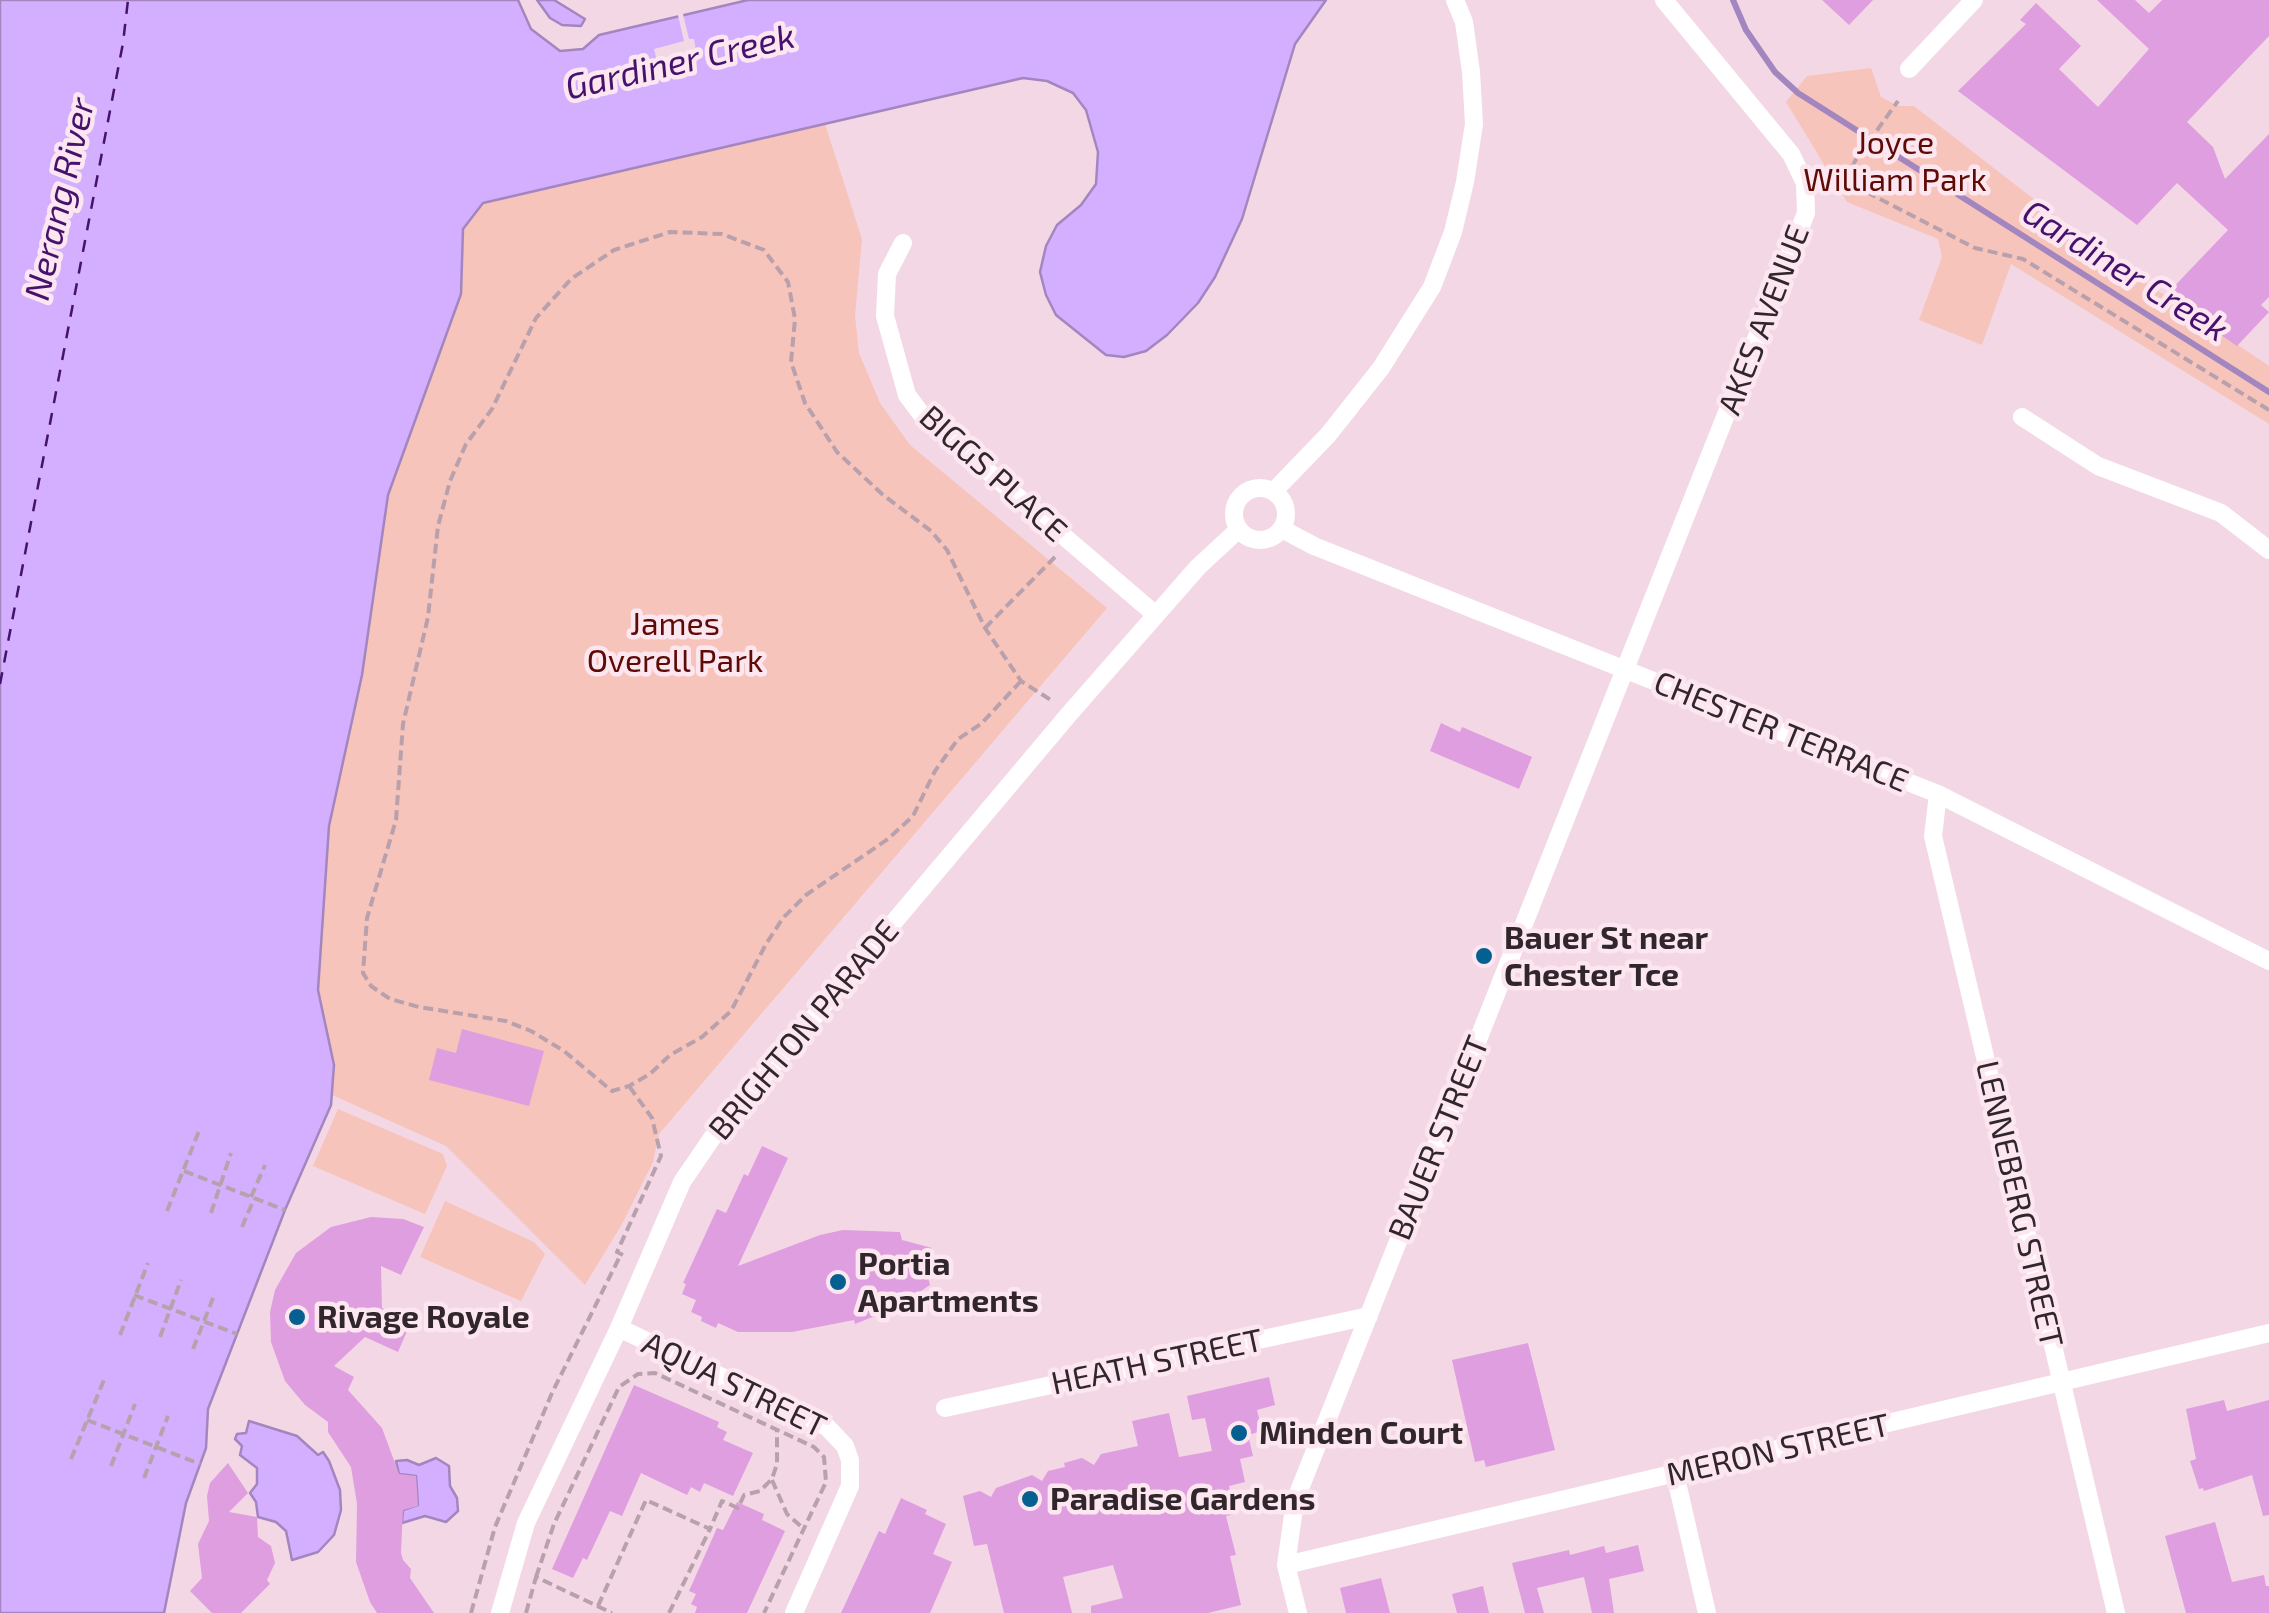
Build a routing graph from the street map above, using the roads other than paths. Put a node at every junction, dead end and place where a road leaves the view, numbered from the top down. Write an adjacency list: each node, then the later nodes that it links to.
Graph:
1 (1456, 0): 7 (street)
2 (1664, 0): 12 (street, AKES AVENUE)
3 (1974, 0): 4 (street)
4 (1910, 69)
5 (903, 243): 11 (street, BIGGS PLACE)
6 (2022, 417): 10 (street)
7 (1274, 491): 8 (street); 9 (street)
8 (1239, 529): 9 (street); 11 (street, BRIGHTON PARADE)
9 (1282, 529): 12 (street, CHESTER TERRACE)
10 (2269, 550)
11 (1156, 614): 16 (street, BRIGHTON PARADE)
12 (1626, 670): 13 (street, CHESTER TERRACE); 15 (street, BAUER STREET)
13 (1938, 794): 14 (street, CHESTER TERRACE); 18 (street, LENNEBERG STREET)
14 (2269, 961)
15 (1369, 1316): 19 (street, HEATH STREET); 21 (street, BAUER STREET)
16 (619, 1328): 22 (street, BRIGHTON PARADE); 23 (street, AQUA STREET)
17 (2269, 1333): 18 (street, MERON STREET)
18 (2061, 1382): 20 (street, MERON STREET); 26 (street, LENNEBERG STREET)
19 (945, 1408)
20 (1675, 1474): 21 (street, MERON STREET); 25 (street)
21 (1286, 1565): 24 (street, BAUER STREET)
22 (500, 1613)
23 (794, 1613)
24 (1298, 1613)
25 (1707, 1613)
26 (2116, 1613)

